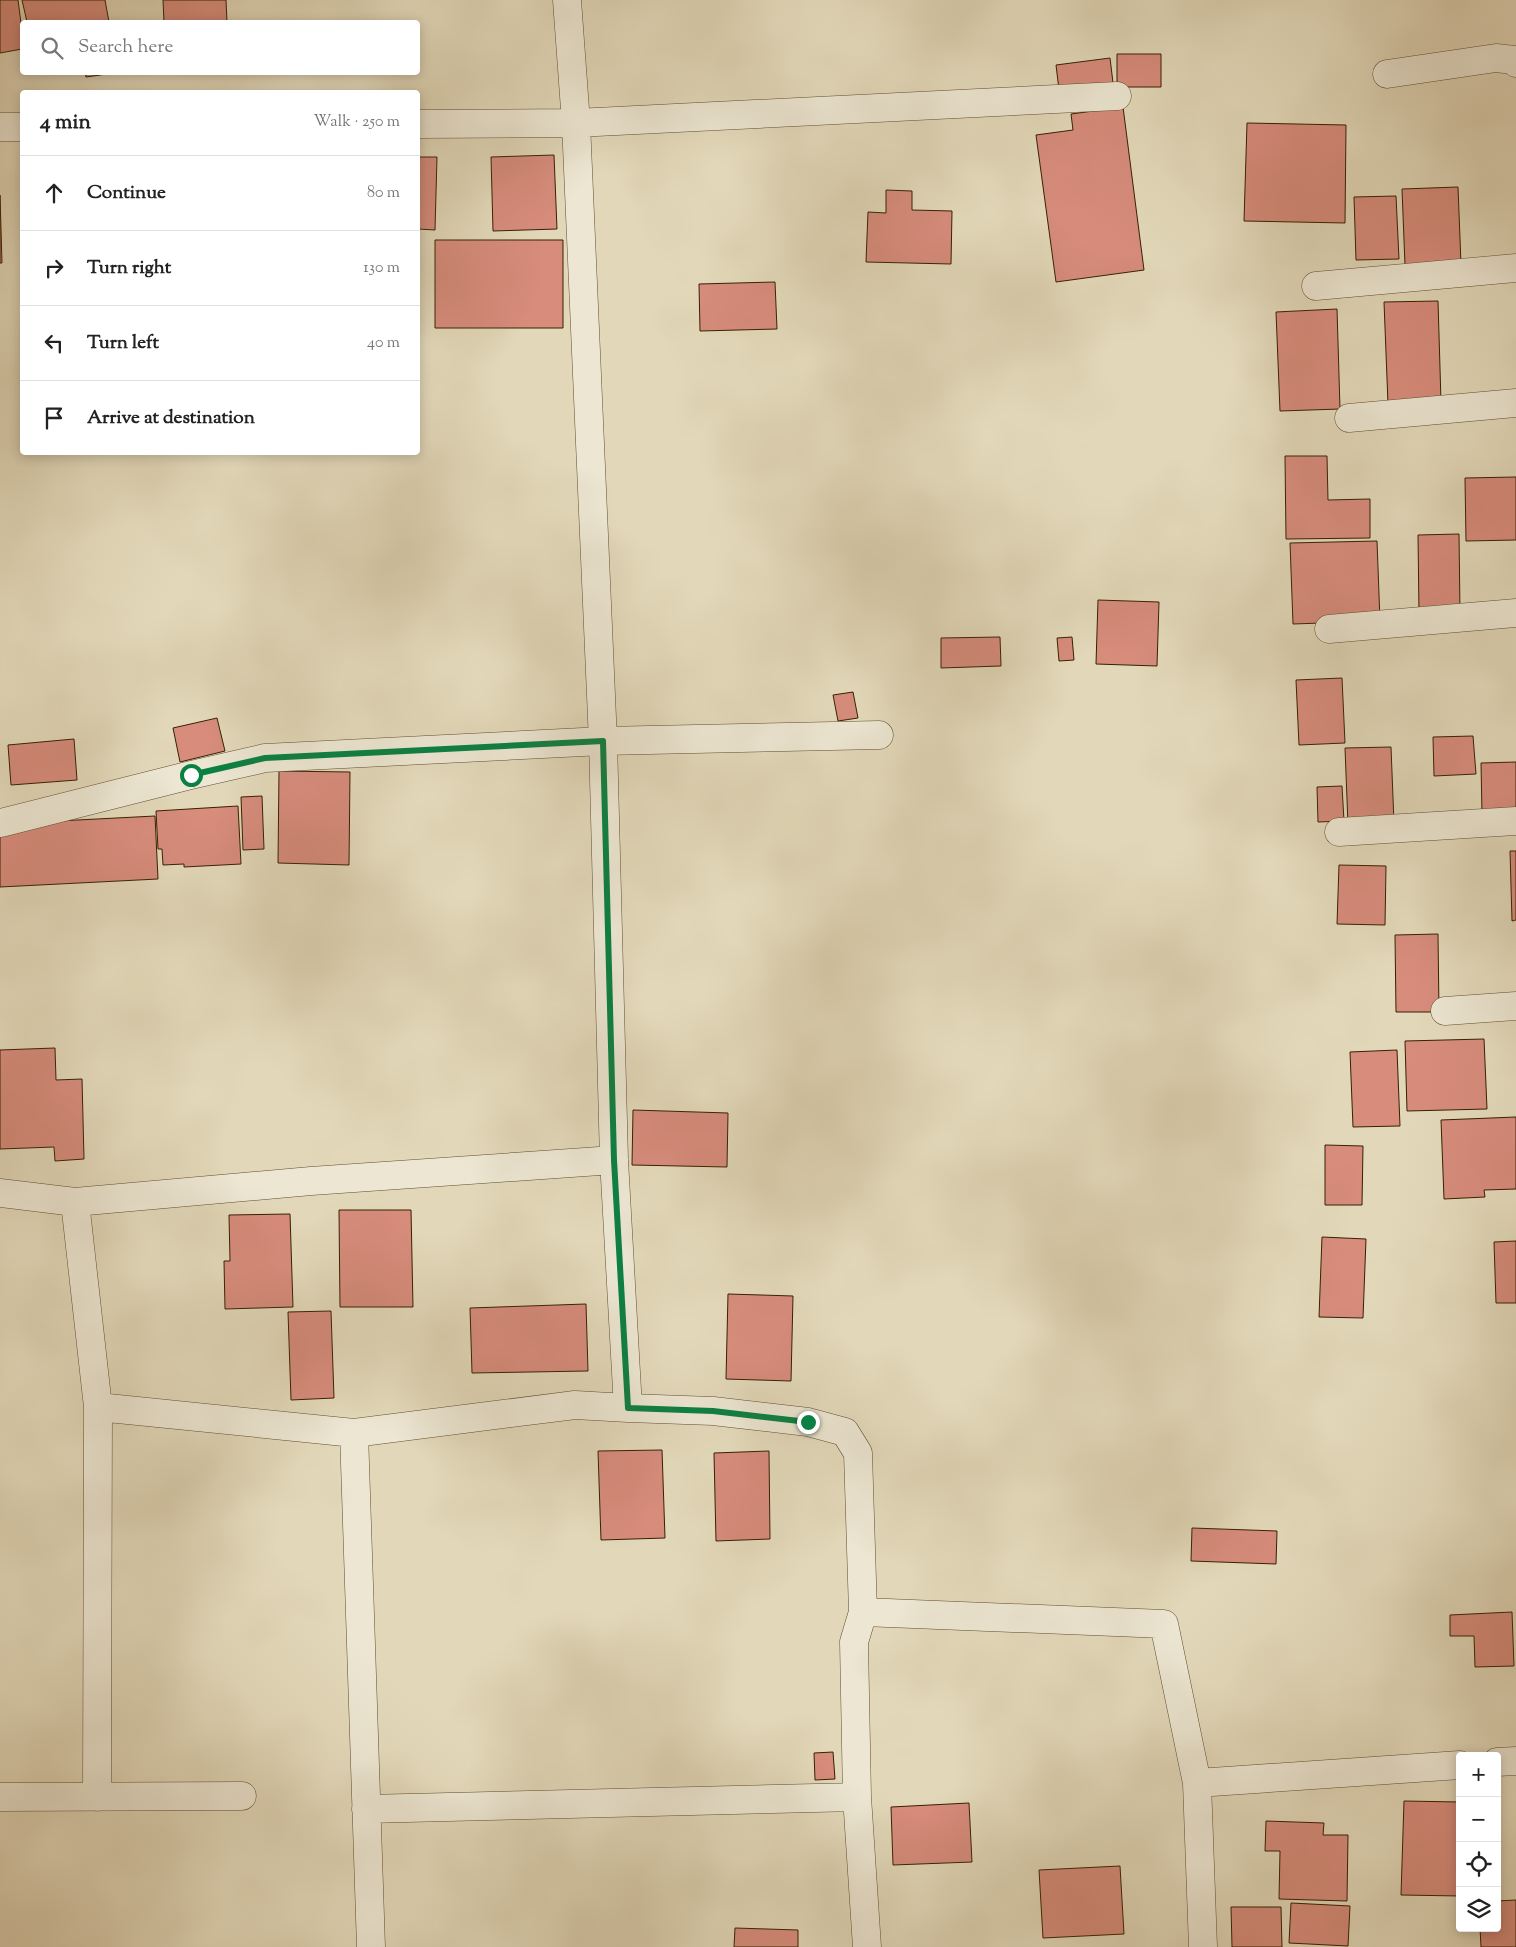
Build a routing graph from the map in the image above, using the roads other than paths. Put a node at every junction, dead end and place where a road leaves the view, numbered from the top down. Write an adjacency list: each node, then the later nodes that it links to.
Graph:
1 (567, 0): 5 (street)
2 (1516, 63): 3 (street)
3 (1387, 74)
4 (1117, 96): 5 (street)
5 (576, 123): 6 (street); 16 (street)
6 (420, 124)
7 (0, 127): 8 (street)
8 (20, 127)
9 (1516, 268): 10 (street)
10 (1316, 286)
11 (1516, 402): 12 (street)
12 (1349, 418)
13 (1516, 613): 14 (street)
14 (1329, 629)
15 (879, 735): 16 (street)
16 (603, 741): 18 (street); 22 (street)
17 (1516, 821): 19 (street)
18 (1, 823)
19 (1339, 832)
20 (1516, 1006): 21 (street)
21 (1445, 1011)
22 (614, 1160): 24 (street); 26 (street)
23 (0, 1193): 24 (street)
24 (75, 1202): 25 (street)
25 (98, 1407): 27 (street); 35 (street)
26 (628, 1408): 27 (street); 28 (street)
27 (354, 1433): 37 (street)
28 (863, 1612): 32 (street); 36 (street)
29 (1516, 1761): 30 (street)
30 (1501, 1762)
31 (1456, 1765): 32 (street)
32 (1197, 1783): 40 (street)
33 (242, 1796): 35 (street)
34 (0, 1797): 35 (street)
35 (97, 1797)
36 (857, 1797): 37 (street); 39 (street)
37 (366, 1809): 38 (street)
38 (371, 1947)
39 (867, 1947)
40 (1203, 1947)

